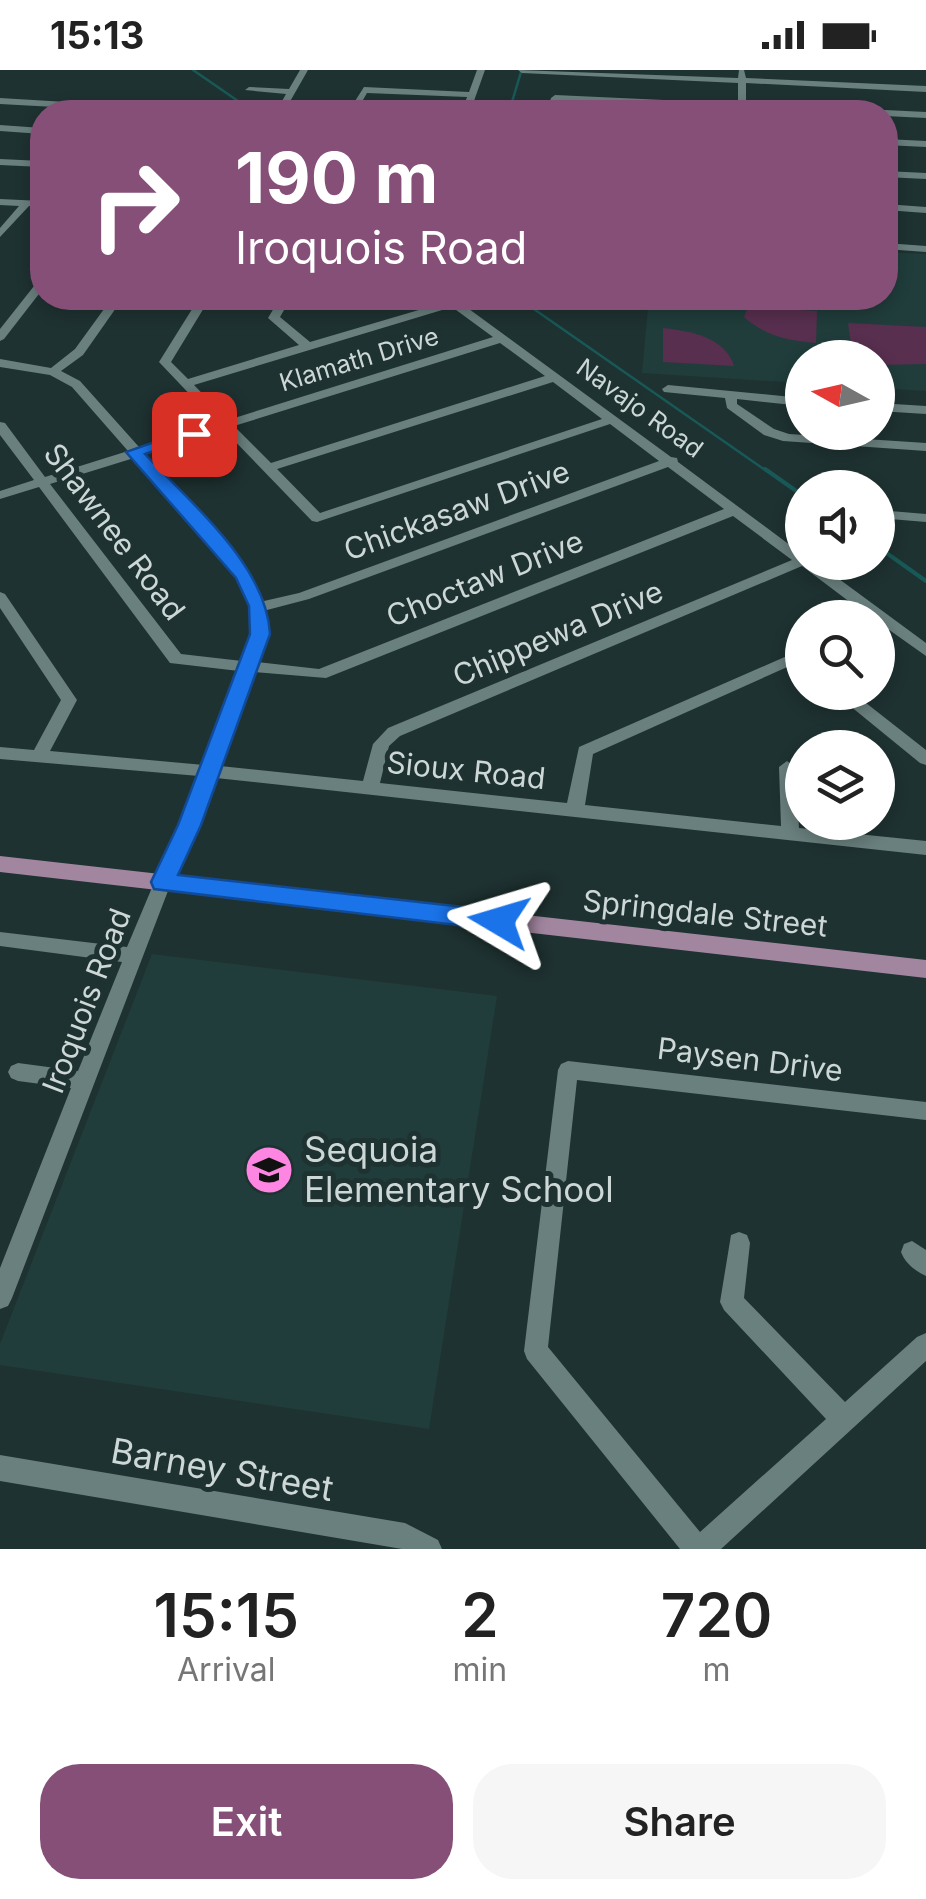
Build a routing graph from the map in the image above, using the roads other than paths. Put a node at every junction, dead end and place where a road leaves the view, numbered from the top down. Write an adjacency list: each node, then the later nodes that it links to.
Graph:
1 (304, 70): 8 (street)
2 (482, 70): 9 (street)
3 (522, 70): 4 (street)
4 (666, 73): 5 (street); 14 (street)
5 (742, 75): 6 (street)
6 (926, 89)
7 (249, 90): 8 (street)
8 (290, 92): 11 (street)
9 (472, 95): 12 (street); 13 (street)
10 (0, 100): 15 (street)
11 (286, 100)
12 (359, 100)
13 (470, 100)
14 (664, 100)
15 (30, 102)
16 (898, 115): 17 (street)
17 (926, 116)
18 (0, 128): 19 (street)
19 (30, 130)
20 (898, 143): 21 (street)
21 (926, 144)
22 (0, 162): 23 (street)
23 (30, 163)
24 (898, 175): 25 (street)
25 (926, 176)
26 (0, 202): 27 (street)
27 (27, 203): 28 (street); 31 (street)
28 (30, 203)
29 (898, 209): 30 (street)
30 (926, 210)
31 (0, 234)
32 (898, 247): 33 (street)
33 (926, 248)
34 (30, 299): 40 (street)
35 (109, 310): 44 (street)
36 (197, 310): 46 (street)
37 (278, 310): 42 (street)
38 (419, 310): 42 (street)
39 (465, 310): 41 (street, Navajo Road)
40 (0, 337)
41 (503, 338): 45 (street, Navajo Road); 53 (street, Klamath Drive)
42 (306, 345): 46 (street)
43 (0, 363): 44 (street)
44 (53, 372): 56 (street)
45 (556, 378): 52 (street, Navajo Road); 58 (street)
46 (186, 383): 53 (street)
47 (668, 389): 48 (street)
48 (731, 397): 49 (street); 55 (street)
49 (785, 401)
50 (895, 408): 51 (street)
51 (926, 410)
52 (614, 419): 57 (street, Navajo Road); 58 (street)
53 (224, 425): 56 (street, Klamath Drive); 58 (street)
54 (0, 426): 59 (street, Shawnee Road)
55 (926, 448)
56 (134, 452): 59 (street, Klamath Drive); 68 (street)
57 (672, 461): 61 (street, Navajo Road); 68 (street, Chickasaw Drive)
58 (268, 468)
59 (42, 482): 60 (street, Klamath Drive); 70 (street, Shawnee Road)
60 (0, 494)
61 (735, 510): 64 (street, Navajo Road); 70 (street, Choctaw Drive)
62 (895, 515): 63 (street)
63 (926, 518)
64 (785, 547)
65 (785, 569): 77 (street, Chippewa Drive)
66 (830, 580): 69 (street, Navajo Road)
67 (0, 597): 74 (street)
68 (259, 606): 70 (street, Iroquois Road)
69 (926, 650)
70 (250, 666): 76 (street, Iroquois Road)
71 (785, 666): 78 (street)
72 (864, 710): 75 (street)
73 (0, 753): 74 (street, Sioux Road)
74 (39, 757): 76 (street, Sioux Road)
75 (926, 758)
76 (210, 771): 77 (street, Sioux Road); 83 (street, Iroquois Road)
77 (370, 789): 78 (street, Sioux Road)
78 (575, 810): 79 (street, Sioux Road)
79 (785, 831)
80 (862, 840): 81 (street, Sioux Road)
81 (926, 848)
82 (0, 864): 83 (main road, Springdale Street)
83 (162, 882): 85 (street, Iroquois Road); 86 (main road, Springdale Street)
84 (0, 939): 85 (street)
85 (135, 956): 88 (street, Iroquois Road)
86 (926, 969)
87 (18, 1072): 88 (street)
88 (85, 1081): 91 (street, Iroquois Road)
89 (926, 1110): 97 (street, Paysen Drive)
90 (739, 1243): 94 (street)
91 (5, 1272): 92 (street, Iroquois Road)
92 (0, 1298)
93 (926, 1345): 94 (street)
94 (844, 1419): 97 (street)
95 (0, 1468): 96 (street, Barney Street)
96 (430, 1549)
97 (699, 1549)

